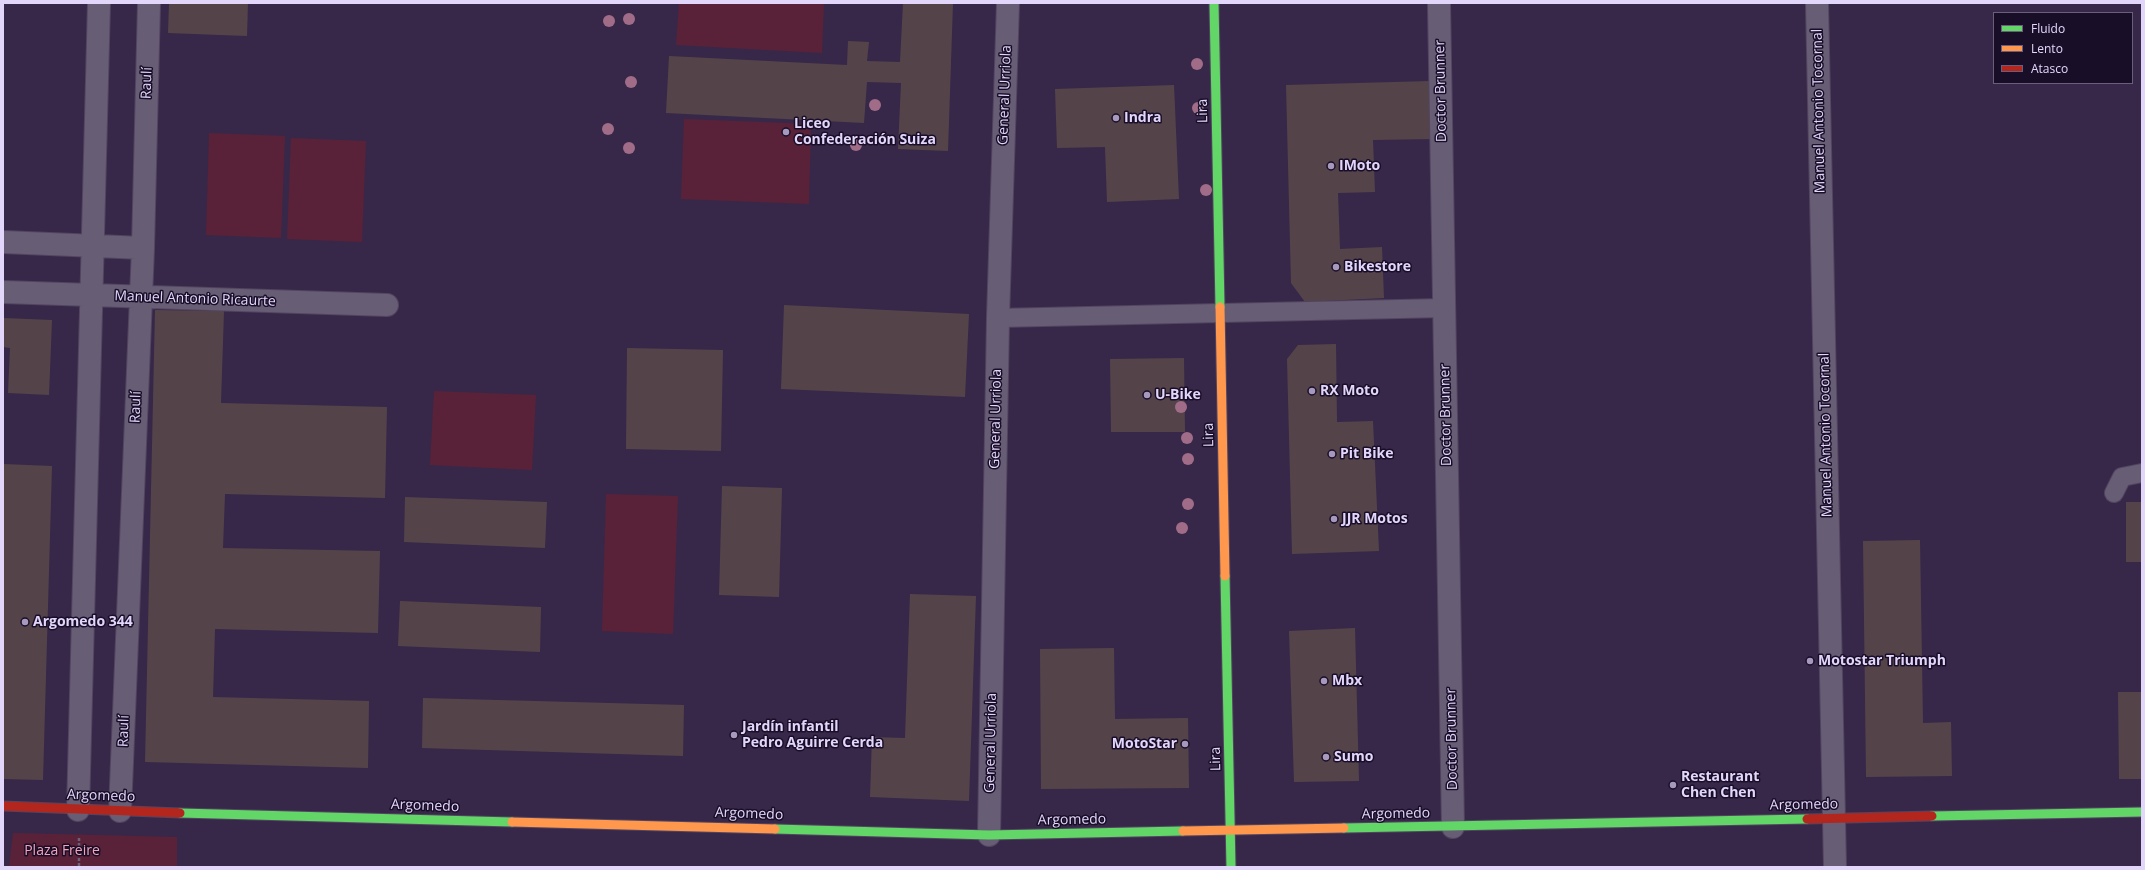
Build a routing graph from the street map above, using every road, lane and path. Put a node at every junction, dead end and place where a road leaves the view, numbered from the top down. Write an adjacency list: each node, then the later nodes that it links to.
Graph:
1 (99, 3): 8 (street)
2 (149, 3): 9 (street, Raulí)
3 (1008, 3): 16 (street, General Urriola)
4 (1214, 3): 15 (street, Lira)
5 (1439, 3): 14 (street, Doctor Brunner)
6 (1817, 3): 23 (street, Manuel Antonio Tocornal)
7 (3, 242): 8 (street)
8 (94, 246): 9 (street); 11 (street)
9 (143, 248): 12 (street, Raulí)
10 (3, 292): 11 (street, Manuel Antonio Ricaurte)
11 (92, 296): 12 (street, Manuel Antonio Ricaurte); 20 (street)
12 (141, 298): 13 (street, Manuel Antonio Ricaurte); 21 (street, Raulí)
13 (387, 306)
14 (1444, 308): 15 (lane); 24 (street, Doctor Brunner)
15 (1220, 313): 16 (lane); 25 (street, Lira)
16 (998, 318): 26 (street, General Urriola)
17 (2142, 473): 18 (lane)
18 (2114, 493)
19 (3, 806): 20 (street, Argomedo)
20 (78, 810): 21 (street, Argomedo)
21 (120, 811): 26 (street, Argomedo)
22 (2142, 812): 23 (street, Argomedo)
23 (1834, 819): 24 (street, Argomedo); 28 (street, Manuel Antonio Tocornal)
24 (1453, 827): 25 (street, Argomedo)
25 (1231, 831): 26 (street, Argomedo); 27 (street, Lira)
26 (989, 835)
27 (1231, 867)
28 (1835, 867)

